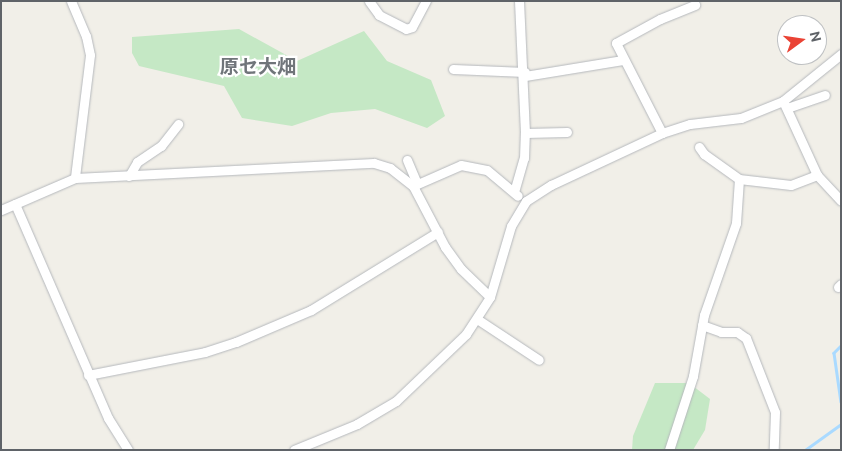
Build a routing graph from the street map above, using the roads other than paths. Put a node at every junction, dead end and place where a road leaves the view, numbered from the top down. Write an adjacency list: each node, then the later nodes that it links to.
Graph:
1 (70, 1): 20 (street)
2 (369, 1): 3 (street)
3 (426, 1)
4 (519, 1): 9 (street)
5 (695, 5): 7 (street)
6 (841, 54): 11 (street)
7 (623, 60): 9 (street); 15 (street)
8 (452, 69): 9 (street)
9 (525, 74): 14 (street)
10 (825, 95): 11 (street)
11 (785, 105): 15 (street); 18 (street)
12 (178, 124): 19 (street)
13 (567, 132): 14 (street)
14 (525, 133): 23 (street)
15 (662, 133): 25 (street)
16 (699, 147): 21 (street)
17 (407, 160): 22 (street)
18 (816, 175): 21 (street); 24 (street)
19 (129, 176): 20 (street); 22 (street)
20 (75, 178): 26 (street)
21 (740, 179): 31 (street)
22 (415, 185): 23 (street); 28 (street)
23 (514, 192): 25 (street)
24 (841, 201)
25 (524, 203): 29 (street)
26 (15, 204): 27 (street); 33 (street)
27 (1, 210)
28 (438, 232): 29 (street); 33 (street)
29 (490, 297): 30 (street)
30 (477, 319): 32 (street); 35 (street)
31 (702, 325): 36 (street); 37 (street)
32 (539, 360)
33 (88, 375): 34 (street)
34 (128, 450)
35 (294, 450)
36 (669, 450)
37 (774, 450)

